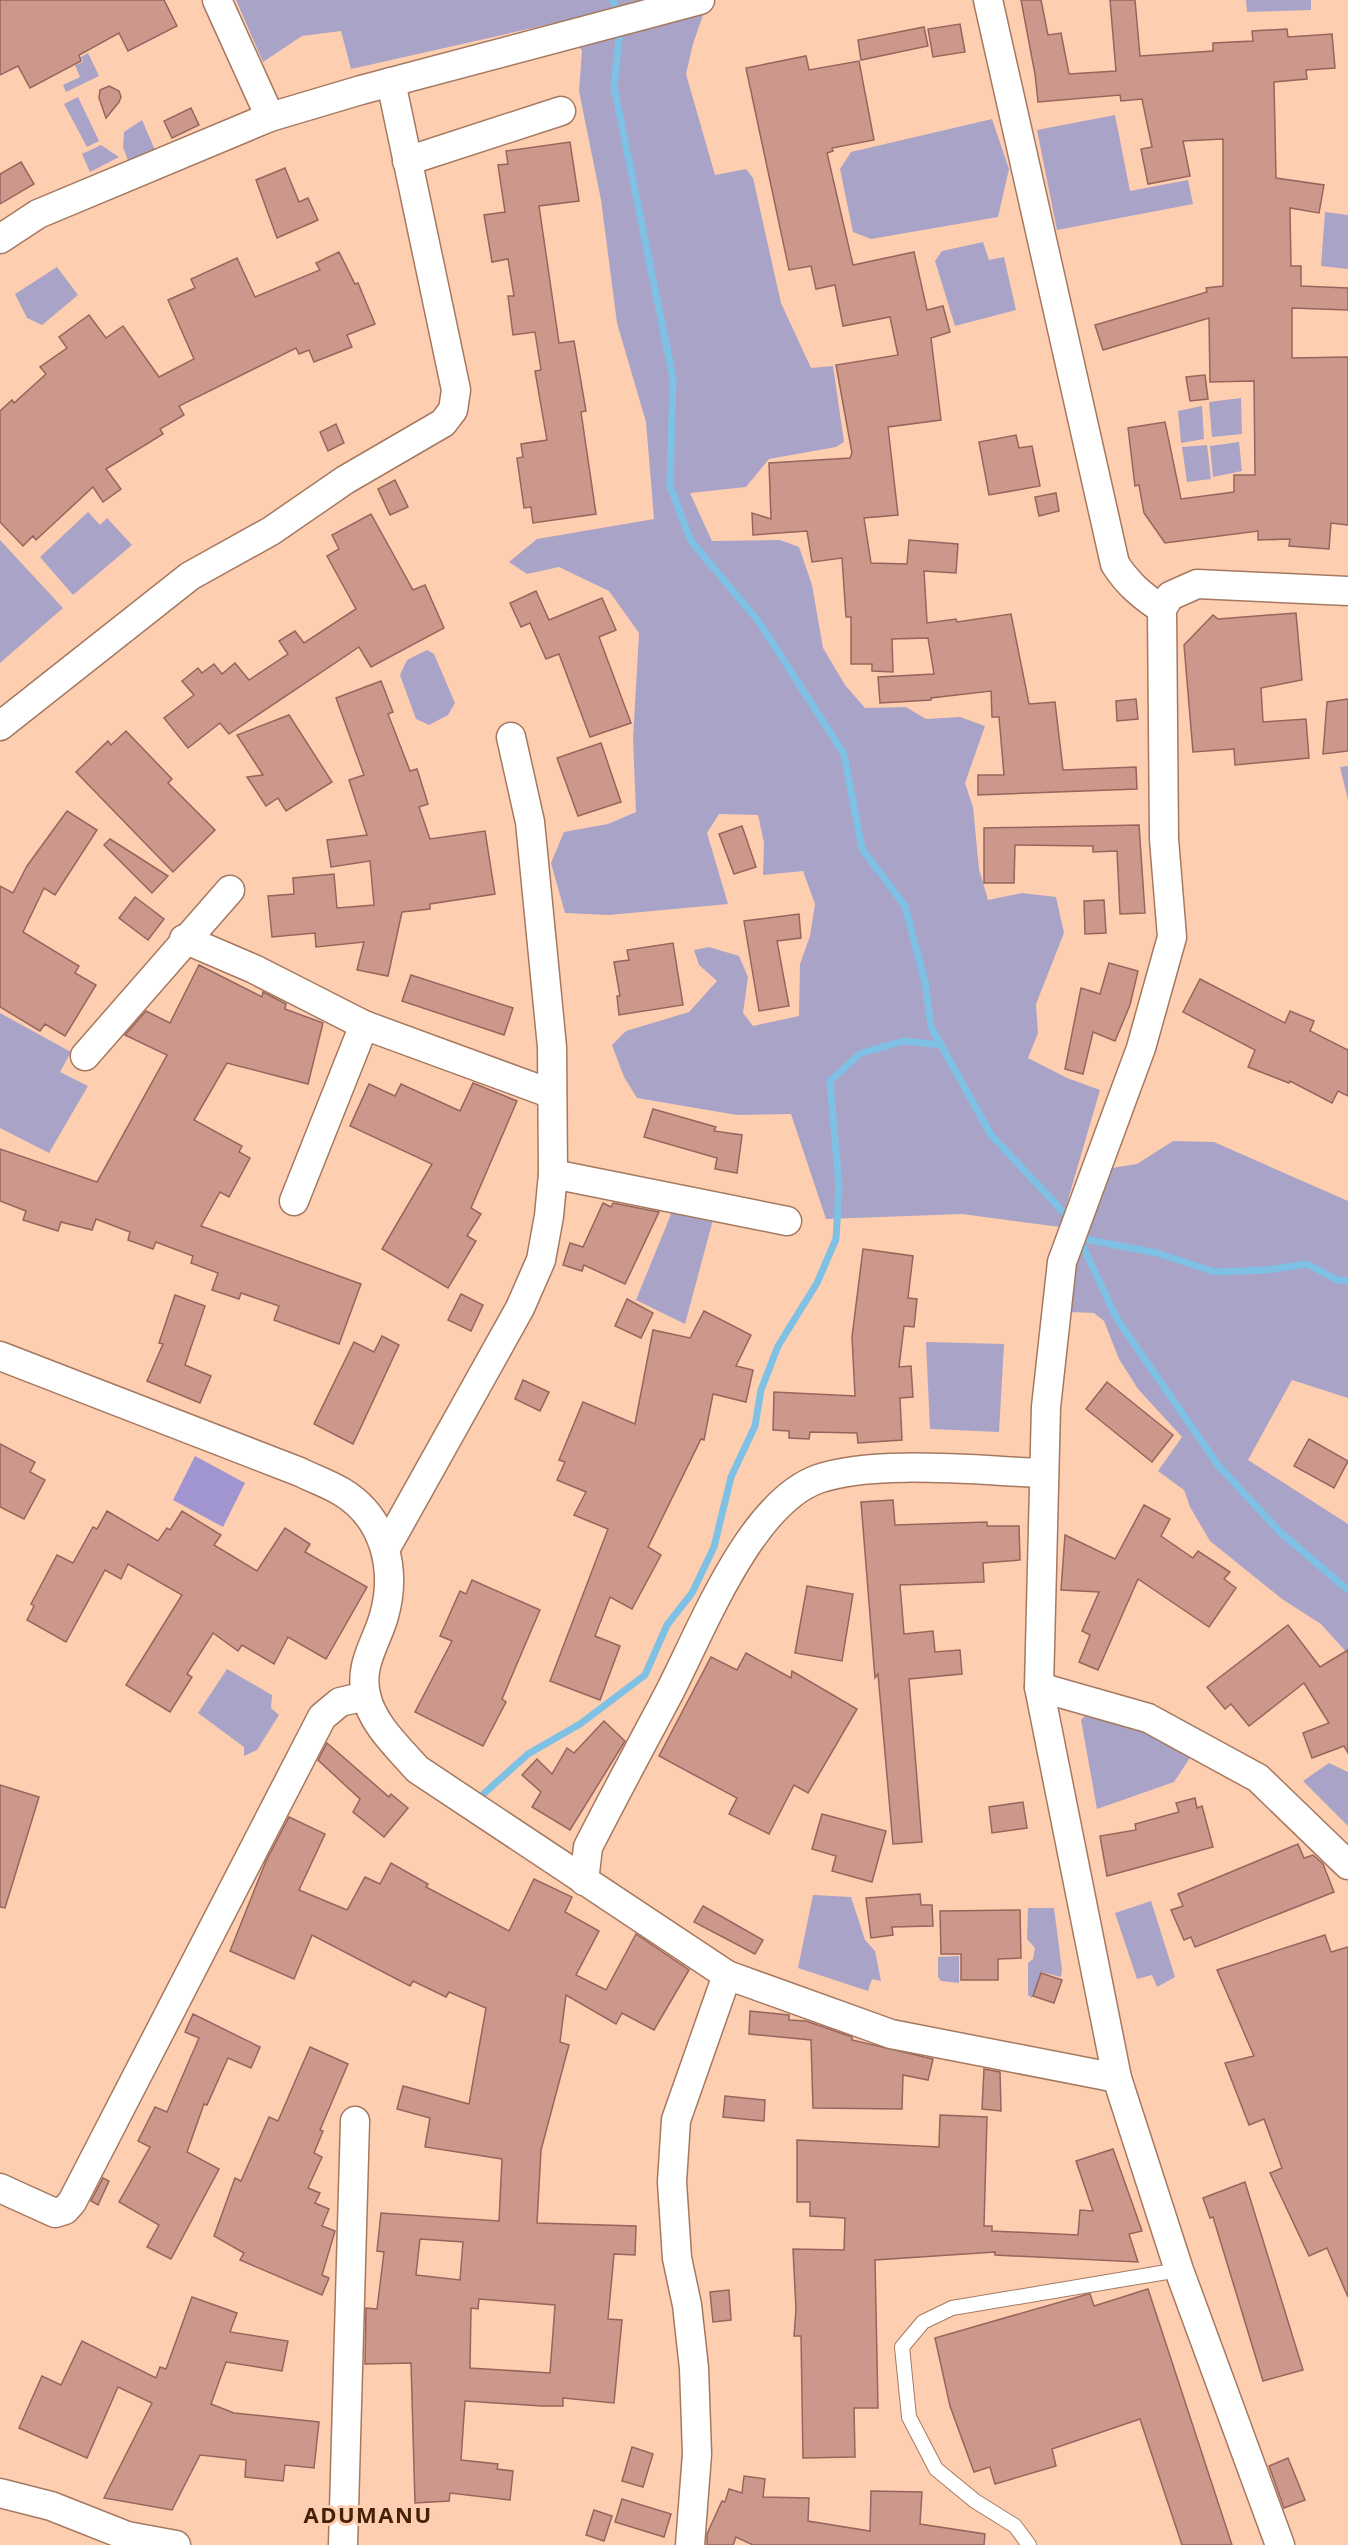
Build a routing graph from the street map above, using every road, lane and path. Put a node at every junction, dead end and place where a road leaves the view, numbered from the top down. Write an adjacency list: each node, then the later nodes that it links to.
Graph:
1 (217, 0): 6 (street)
2 (700, 0): 4 (street)
3 (988, 0): 10 (street)
4 (391, 82): 6 (street); 7 (street)
5 (561, 111): 7 (street)
6 (270, 117): 8 (street)
7 (406, 161): 11 (street)
8 (0, 239)
9 (1348, 591): 10 (street)
10 (1162, 609): 22 (street)
11 (0, 726)
12 (511, 737): 17 (street)
13 (230, 890): 14 (street)
14 (184, 939): 15 (street); 16 (street)
15 (364, 1025): 17 (street); 19 (street)
16 (85, 1056)
17 (552, 1094): 18 (street)
18 (554, 1174): 20 (street); 23 (street)
19 (294, 1201)
20 (787, 1221)
21 (0, 1356): 23 (street)
22 (1044, 1473): 24 (street); 27 (street)
23 (386, 1548): 25 (street)
24 (1039, 1687): 26 (street); 29 (street)
25 (366, 1696): 27 (street); 31 (street)
26 (1348, 1865)
27 (584, 1881): 28 (street)
28 (727, 1975): 29 (street); 36 (street)
29 (1117, 2078): 32 (street)
30 (355, 2121): 35 (street)
31 (0, 2188)
32 (1179, 2270): 37 (lane); 38 (street)
33 (0, 2493): 34 (street)
34 (176, 2545)
35 (343, 2545)
36 (690, 2545)
37 (1029, 2545)
38 (1280, 2545)

